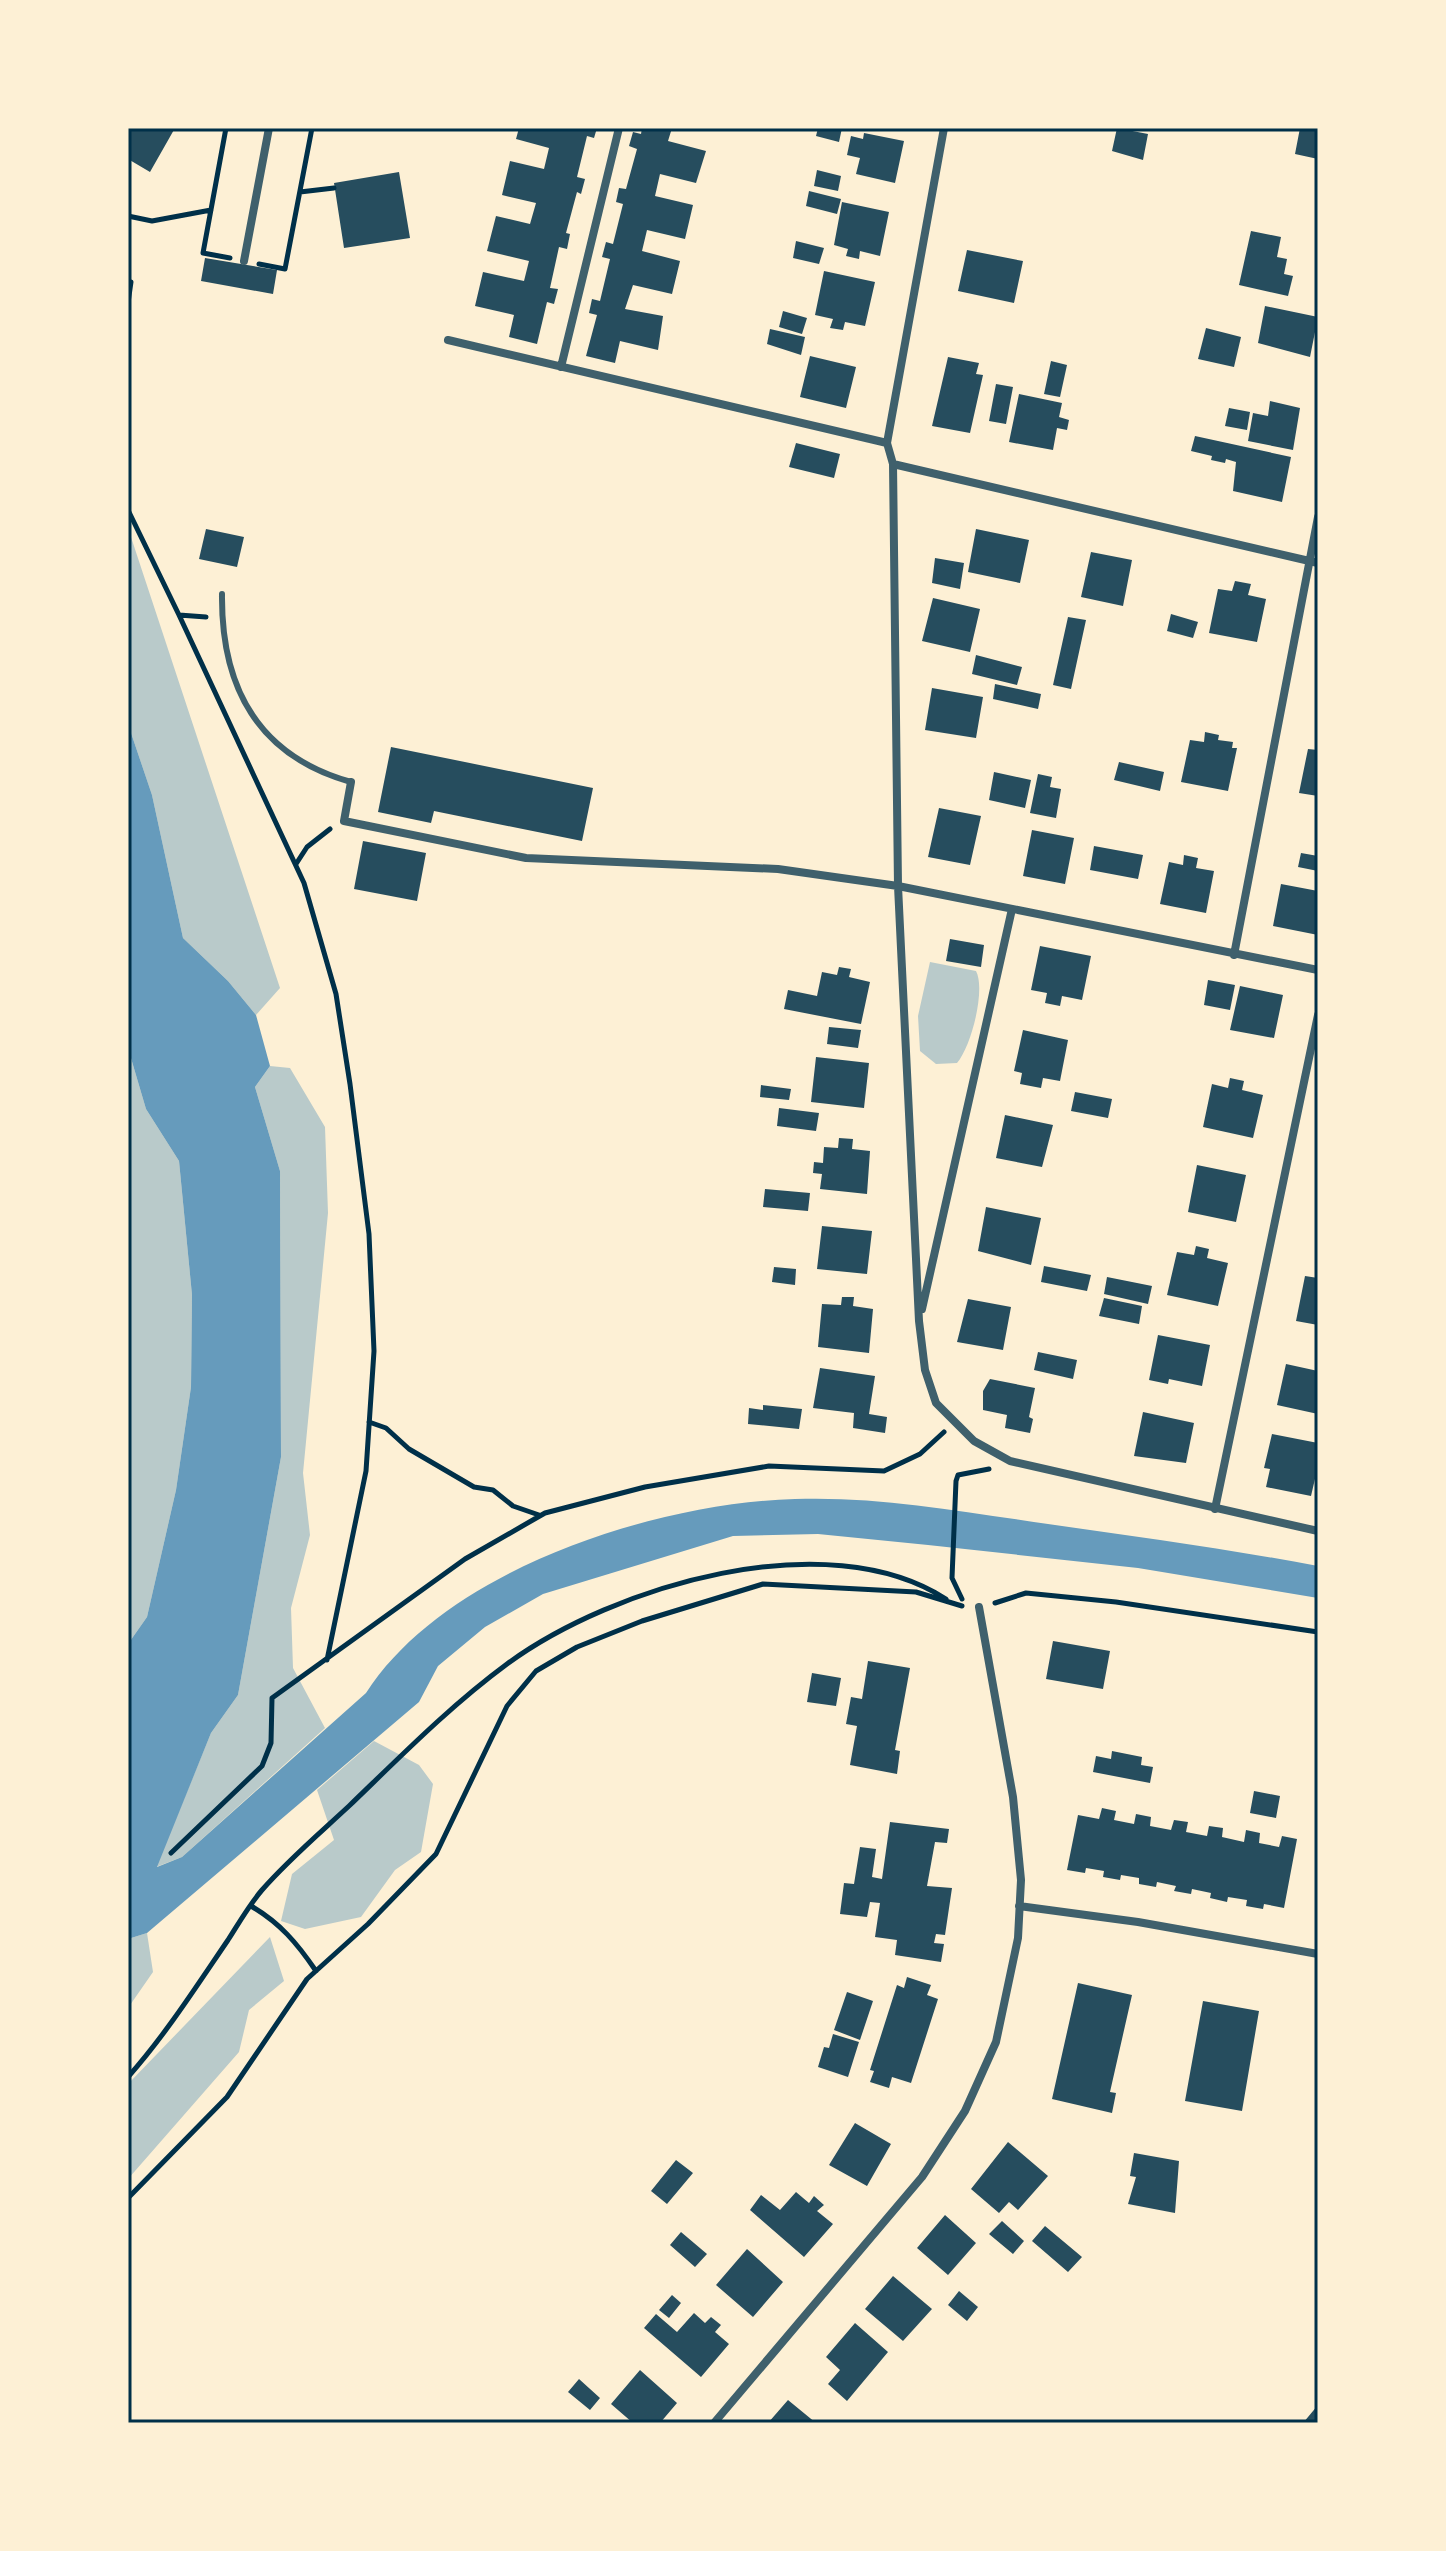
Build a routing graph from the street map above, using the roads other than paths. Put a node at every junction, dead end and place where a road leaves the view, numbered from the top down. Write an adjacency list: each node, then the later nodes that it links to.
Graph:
1 (269, 128): 4 (street)
2 (619, 128): 6 (street)
3 (944, 128): 7 (street)
4 (244, 261)
5 (448, 340): 6 (street)
6 (561, 367): 7 (street)
7 (887, 443): 8 (street)
8 (893, 464): 10 (street); 13 (street)
9 (1318, 517): 10 (street)
10 (1314, 562): 15 (street)
11 (222, 594): 12 (lane)
12 (351, 782): 13 (street)
13 (898, 886): 14 (street); 18 (street)
14 (1012, 909): 15 (street); 18 (street)
15 (1234, 955): 16 (street)
16 (1318, 970)
17 (1318, 1015): 19 (street)
18 (919, 1321): 19 (street)
19 (1215, 1509): 20 (street)
20 (1318, 1531)
21 (979, 1607): 22 (street)
22 (1019, 1906): 23 (street); 24 (street)
23 (1318, 1954)
24 (714, 2423)

